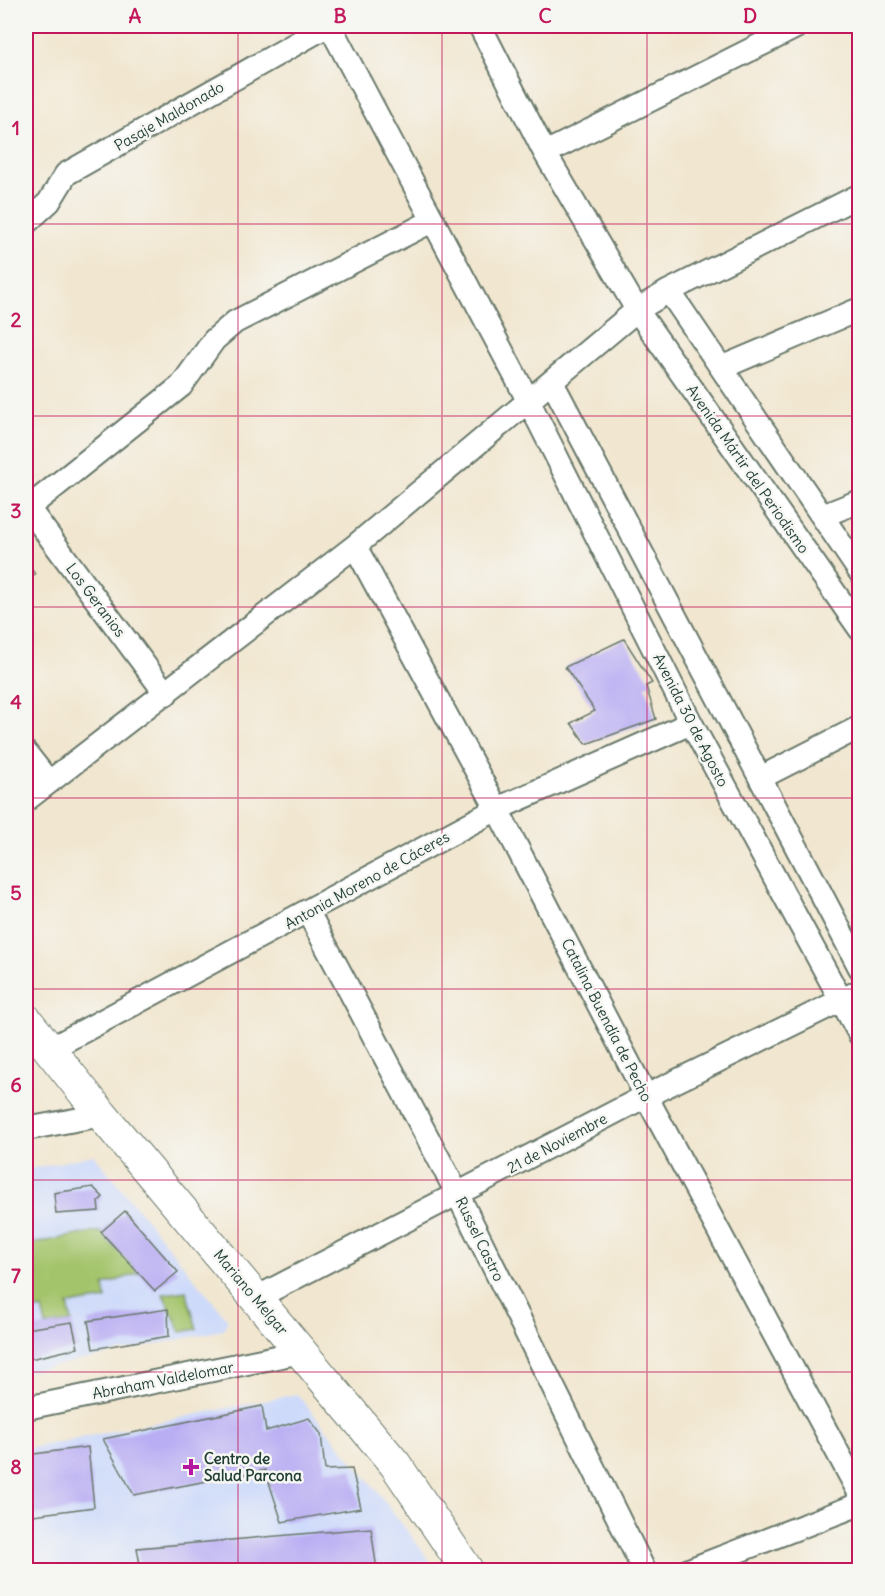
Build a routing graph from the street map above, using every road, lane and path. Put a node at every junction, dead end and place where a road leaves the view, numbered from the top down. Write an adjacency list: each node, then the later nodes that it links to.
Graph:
1 (329, 26): 6 (street, Avenida 30 de Agosto); 7 (street, Pasaje Maldonado)
2 (480, 26): 4 (street, Avenida Mártir del Periodismo)
3 (798, 26): 4 (street)
4 (545, 153): 10 (street, Avenida Mártir del Periodismo)
5 (860, 195): 8 (street)
6 (432, 221): 13 (street, Avenida 30 de Agosto); 15 (street)
7 (26, 223)
8 (669, 291): 10 (street); 11 (street)
9 (860, 309): 11 (street)
10 (637, 310): 12 (street); 19 (street, Avenida Mártir del Periodismo)
11 (723, 367): 16 (street)
12 (552, 382): 13 (street); 24 (street)
13 (530, 402): 17 (street); 21 (street, Avenida 30 de Agosto)
14 (860, 501): 16 (street)
15 (27, 507): 20 (street, Los Geranios)
16 (822, 516): 18 (street)
17 (355, 546): 20 (street); 27 (street, Catalina Buendía de Pecho)
18 (860, 572)
19 (860, 629)
20 (166, 694): 25 (street)
21 (691, 723): 27 (street, Antonia Moreno de Cáceres); 30 (street, Avenida 30 de Agosto)
22 (860, 727): 24 (street)
23 (26, 753): 25 (street)
24 (760, 778): 29 (street)
25 (48, 781): 26 (street)
26 (26, 800)
27 (497, 808): 28 (street, Antonia Moreno de Cáceres); 34 (street, Catalina Buendía de Pecho)
28 (308, 912): 33 (street, Antonia Moreno de Cáceres); 37 (street, Russel Castro)
29 (860, 968)
30 (850, 996): 32 (street, Avenida 30 de Agosto); 34 (street, 21 de Noviembre)
31 (26, 1020): 33 (main road, Mariano Melgar)
32 (860, 1035)
33 (48, 1050): 35 (main road, Mariano Melgar)
34 (646, 1096): 37 (street, 21 de Noviembre); 41 (street, Catalina Buendía de Pecho)
35 (102, 1115): 36 (street); 38 (main road, Mariano Melgar)
36 (26, 1129)
37 (458, 1195): 38 (street, 21 de Noviembre); 44 (street, Russel Castro)
38 (256, 1298): 39 (main road, Mariano Melgar)
39 (301, 1352): 40 (street, Abraham Valdelomar); 43 (main road, Mariano Melgar)
40 (26, 1408)
41 (860, 1494)
42 (860, 1504): 45 (street)
43 (467, 1570)
44 (644, 1570)
45 (689, 1570)

